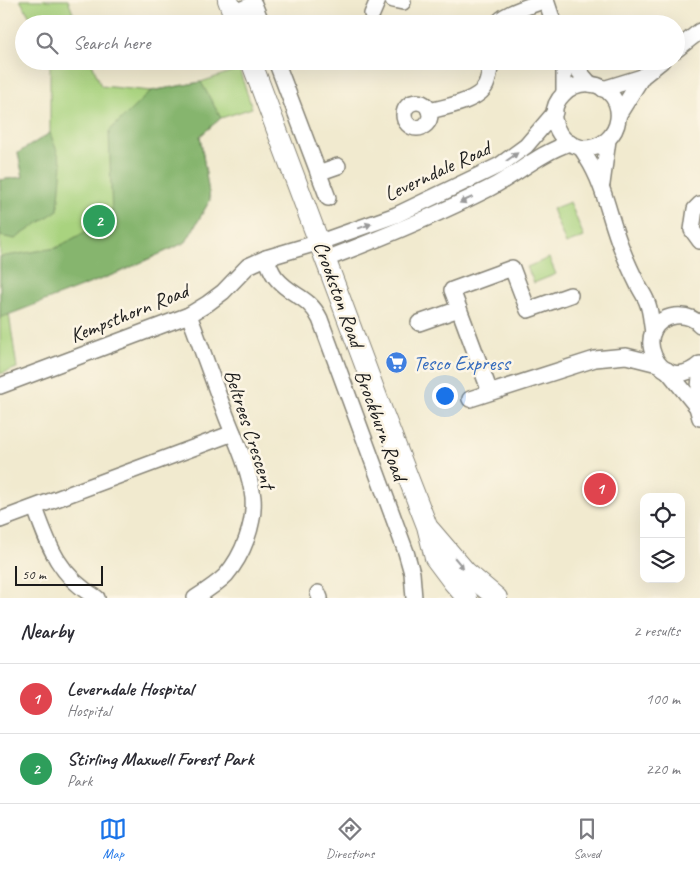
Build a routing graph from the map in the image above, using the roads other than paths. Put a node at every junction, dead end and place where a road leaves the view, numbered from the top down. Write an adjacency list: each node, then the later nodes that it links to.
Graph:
1 (546, 0): 4 (street); 5 (street)
2 (233, 12): 3 (street)
3 (258, 15)
4 (508, 15)
5 (551, 15)
6 (700, 31): 7 (street)
7 (685, 43)
8 (254, 70): 28 (main road, Crookston Road)
9 (279, 70): 23 (street)
10 (489, 70): 17 (street)
11 (564, 70): 16 (street)
12 (579, 70): 15 (street)
13 (651, 70): 14 (street)
14 (642, 77): 15 (street); 19 (street)
15 (596, 86): 16 (street); 19 (street)
16 (564, 93): 18 (street)
17 (429, 111)
18 (555, 112): 21 (street); 28 (street, Leverndale Road, one-way to 18)
19 (618, 114): 20 (street)
20 (608, 140): 21 (street); 24 (street)
21 (575, 146): 24 (street); 28 (street, Leverndale Road, one-way to 28)
22 (338, 166): 23 (street)
23 (318, 173): 25 (street)
24 (602, 184): 31 (street)
25 (328, 198)
26 (700, 204): 27 (street)
27 (700, 242)
28 (323, 251): 29 (street, Kempsthorn Road); 49 (main road, Crookston Road)
29 (266, 258): 33 (street, Kempsthorn Road); 50 (street, Brockburn Road)
30 (570, 294): 32 (street)
31 (647, 302): 34 (street); 37 (street)
32 (459, 309): 36 (street); 43 (street)
33 (189, 314): 42 (street, Kempsthorn Road); 46 (street, Beltrees Crescent)
34 (670, 317): 35 (street); 37 (street)
35 (696, 319)
36 (419, 323)
37 (652, 335): 38 (street); 40 (street)
38 (626, 356): 40 (street); 43 (street)
39 (700, 364): 40 (street)
40 (662, 367): 45 (street)
41 (700, 377): 45 (street)
42 (0, 386)
43 (490, 392): 44 (street)
44 (470, 399)
45 (699, 413)
46 (233, 434): 47 (street); 52 (street, Beltrees Crescent)
47 (34, 508): 48 (street); 51 (street)
48 (0, 520)
49 (427, 526): 53 (main road, Crookston Road); 54 (main road, Crookston Road, one-way to 54)
50 (418, 597)
51 (97, 598)
52 (196, 598)
53 (467, 598)
54 (497, 598)

